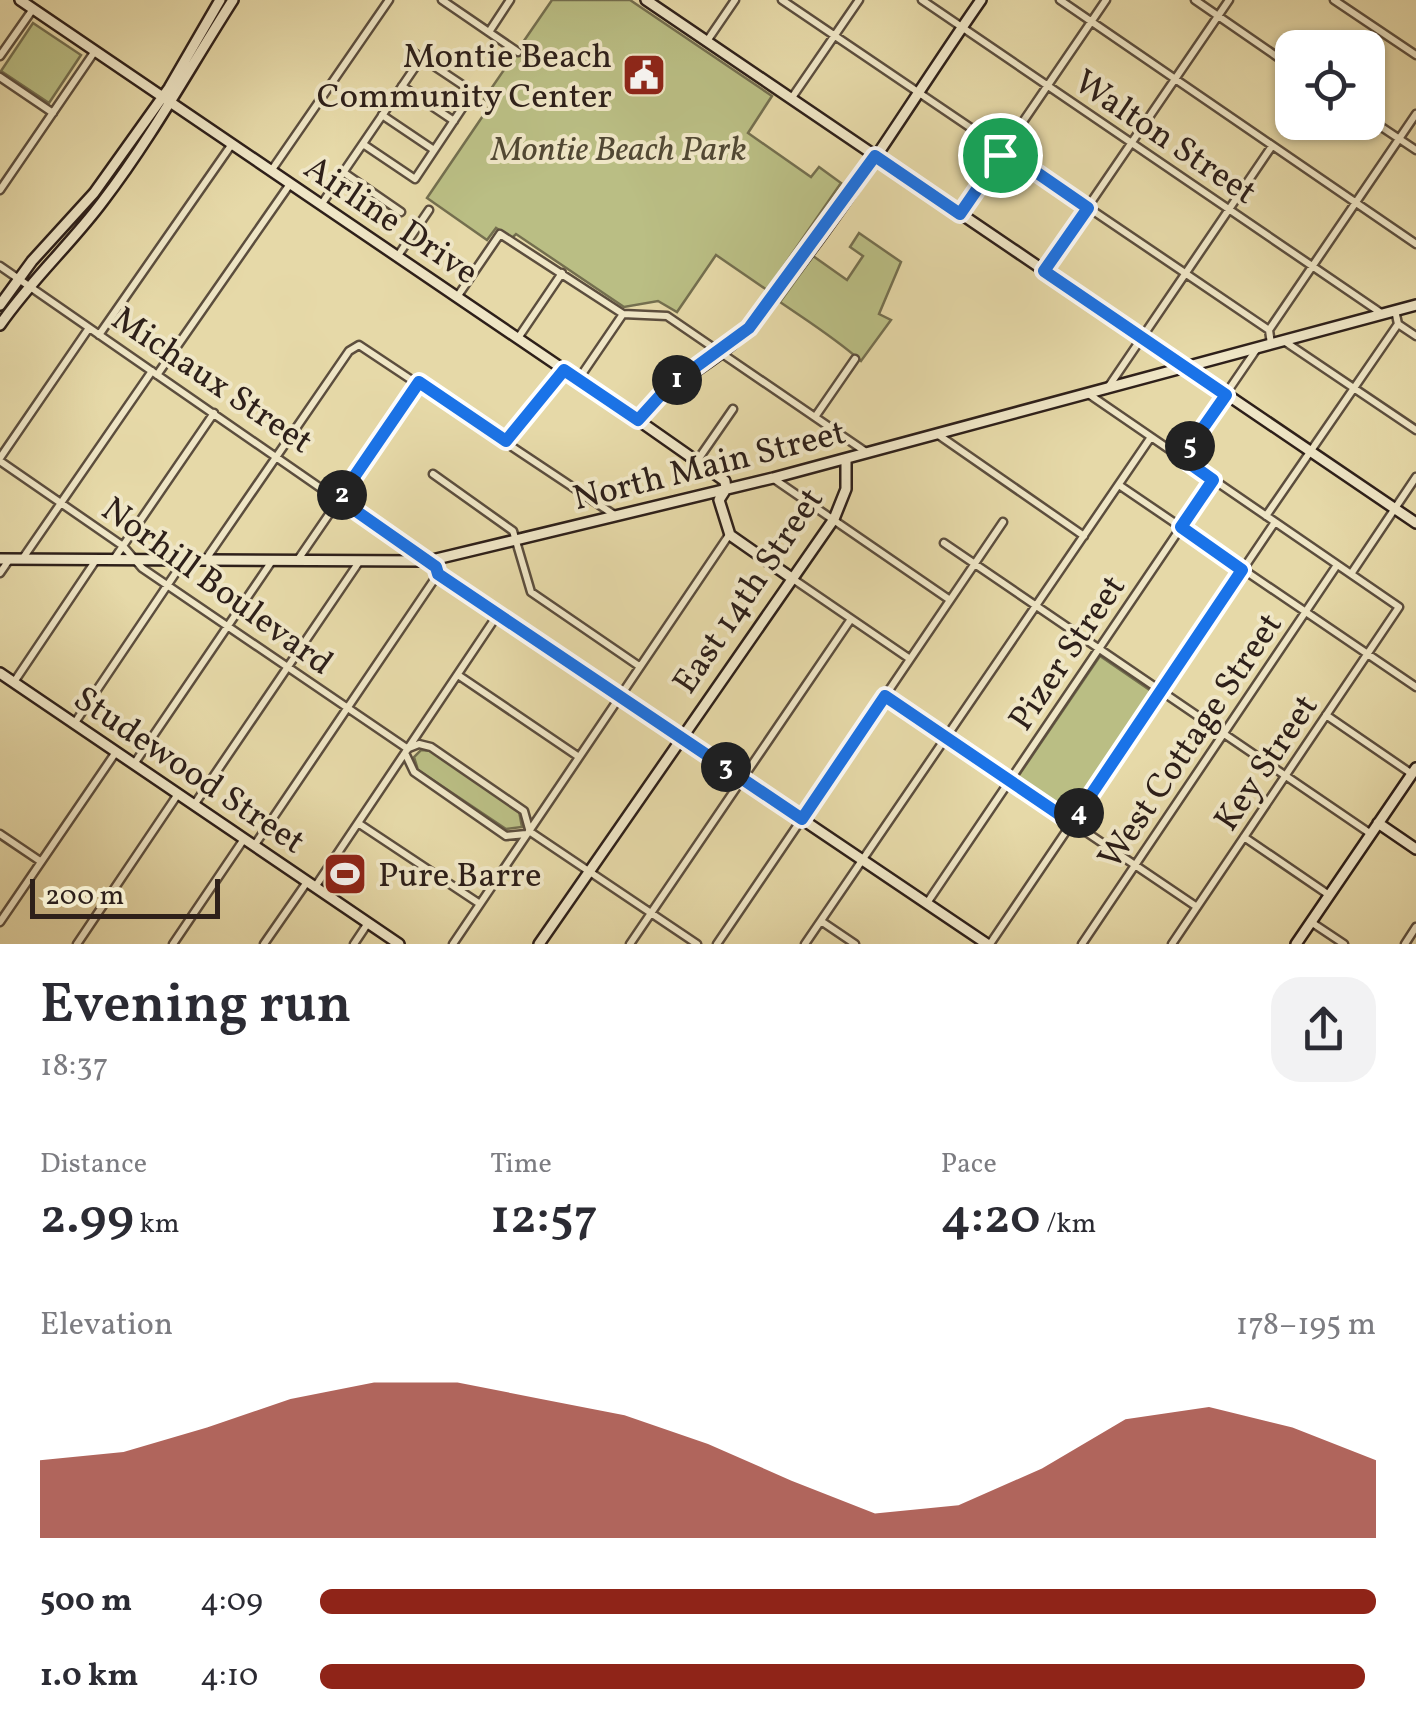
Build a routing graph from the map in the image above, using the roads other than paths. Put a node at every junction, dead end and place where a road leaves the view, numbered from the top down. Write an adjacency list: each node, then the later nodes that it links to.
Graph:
1 (20, 0): 18 (main road, Airline Drive)
2 (220, 0): 38 (main road)
3 (233, 0): 38 (main road)
4 (388, 0): 53 (street)
5 (442, 0): 22 (street)
6 (510, 0): 22 (street)
7 (646, 0): 24 (main road)
8 (735, 0): 24 (street)
9 (782, 0): 23 (street)
10 (859, 0): 23 (street)
11 (922, 0): 21 (street, Walton Street)
12 (980, 0): 21 (main road)
13 (1060, 0): 20 (street)
14 (1106, 0): 20 (street)
15 (1194, 0): 19 (street)
16 (1229, 0): 19 (street)
17 (1334, 0): 30 (street)
18 (33, 9): 26 (main road, Airline Drive); 29 (street)
19 (1218, 16): 28 (street); 33 (street)
20 (1091, 22): 33 (street); 34 (street)
21 (962, 27): 34 (street, Walton Street); 36 (main road)
22 (489, 32): 27 (street)
23 (835, 35): 36 (street); 37 (street)
24 (707, 41): 37 (main road)
25 (410, 50): 31 (street)
26 (95, 51): 38 (main road, Airline Drive); 39 (street)
27 (518, 52)
28 (1275, 55)
29 (0, 56)
30 (1416, 56)
31 (422, 57): 35 (street); 42 (street)
32 (0, 77): 39 (street)
33 (1175, 80): 47 (street); 48 (street)
34 (1048, 85): 47 (street, Walton Street); 50 (street)
35 (402, 86): 41 (street); 42 (street)
36 (919, 91): 50 (street); 52 (main road)
37 (791, 98): 52 (main road)
38 (166, 99): 45 (main road, Airline Drive); 57 (main road); 58 (main road)
39 (53, 113): 56 (street)
40 (1416, 114): 44 (street)
41 (382, 115): 46 (street); 49 (street)
42 (454, 121): 49 (street)
43 (1385, 130): 44 (street)
44 (1399, 139): 51 (street); 59 (street)
45 (232, 144): 53 (main road, Airline Drive); 84 (street)
46 (363, 144): 49 (street); 54 (street)
47 (1131, 144): 61 (street); 63 (street, Walton Street)
48 (1272, 146): 59 (street); 63 (street)
49 (434, 150)
50 (1004, 150): 61 (street); 65 (street)
51 (1416, 150)
52 (875, 156): 65 (main road); 91 (main road)
53 (271, 170): 55 (main road, Airline Drive)
54 (343, 172): 60 (street); 64 (street)
55 (290, 184): 60 (main road, Airline Drive); 95 (street)
56 (0, 190)
57 (94, 193): 58 (main road); 73 (main road)
58 (104, 200): 73 (main road)
59 (1356, 203): 66 (street); 69 (street)
60 (321, 204): 67 (main road, Airline Drive)
61 (1088, 208): 70 (street); 72 (street)
62 (429, 210): 67 (street)
63 (1229, 210): 69 (street, Walton Street); 72 (street)
64 (402, 212)
65 (960, 214): 70 (main road)
66 (1416, 244)
67 (397, 256): 74 (main road, Airline Drive)
68 (0, 266): 73 (street, Michaux Street)
69 (1313, 266): 78 (street, Walton Street); 83 (street)
70 (1044, 271): 87 (main road)
71 (562, 274): 74 (street); 79 (street); 86 (street)
72 (1185, 274): 83 (street); 87 (street)
73 (23, 282): 76 (main road); 81 (main road); 82 (street, Michaux Street)
74 (456, 297): 86 (main road, Airline Drive)
75 (1414, 302): 77 (main road, North Main Street)
76 (0, 304)
77 (1395, 310): 78 (main road, North Main Street); 80 (street)
78 (1381, 313): 88 (main road, North Main Street)
79 (623, 314): 91 (street); 96 (street)
80 (1398, 324): 85 (street); 98 (street)
81 (0, 325)
82 (89, 328): 84 (street, Michaux Street); 114 (street)
83 (1269, 330): 89 (street)
84 (99, 334): 95 (street, Michaux Street)
85 (1416, 336)
86 (518, 338): 94 (main road, Airline Drive)
87 (1141, 339): 93 (main road); 99 (street)
88 (1284, 341): 89 (main road, North Main Street); 98 (street)
89 (1271, 344): 90 (main road, North Main Street)
90 (1257, 348): 93 (main road, North Main Street); 101 (street)
91 (720, 353): 104 (street); 105 (main road)
92 (855, 360): 104 (street)
93 (1186, 368): 99 (main road, North Main Street); 101 (main road)
94 (564, 370): 96 (main road, Airline Drive); 109 (street)
95 (154, 373): 103 (street, Michaux Street); 124 (street)
96 (578, 380): 105 (main road, Airline Drive)
97 (419, 382): 109 (street); 112 (street); 123 (street)
98 (1354, 388): 106 (street); 110 (street)
99 (1106, 390): 100 (main road, North Main Street)
100 (1090, 395): 107 (main road, North Main Street); 108 (street)
101 (1226, 395): 110 (main road); 113 (street)
102 (733, 409): 116 (street)
103 (214, 413): 112 (street, Michaux Street); 137 (street)
104 (815, 417): 111 (street)
105 (638, 420): 116 (main road, Airline Drive)
106 (1416, 430)
107 (937, 434): 111 (main road, North Main Street); 134 (street)
108 (1151, 437): 113 (street); 121 (street)
109 (506, 441): 126 (street)
110 (1310, 452): 125 (main road); 127 (street)
111 (867, 453): 115 (main road, North Main Street)
112 (276, 456): 123 (street, Michaux Street); 144 (street)
113 (1182, 458): 120 (street)
114 (0, 459): 124 (street, Norhill Boulevard)
115 (846, 459): 119 (main road, North Main Street); 128 (main road, East 14th Street)
116 (697, 462): 122 (main road, Airline Drive)
117 (433, 474): 135 (street)
118 (1416, 477): 125 (street)
119 (774, 478): 122 (main road, North Main Street); 128 (street)
120 (1213, 480): 127 (street); 132 (street, Pizer Street)
121 (1118, 485): 132 (street); 134 (street)
122 (726, 489): 126 (main road, North Main Street); 133 (main road)
123 (339, 499): 146 (street); 147 (street, Michaux Street)
124 (60, 504): 137 (street, Norhill Boulevard); 138 (street)
125 (1395, 509): 131 (main road); 154 (street)
126 (616, 516): 135 (main road, North Main Street)
127 (1266, 516): 130 (street)
128 (834, 519): 155 (main road, East 14th Street); 157 (street)
129 (1002, 522): 149 (street)
130 (1275, 522): 150 (street); 151 (street)
131 (1416, 523)
132 (1181, 527): 151 (street); 163 (street, Pizer Street)
133 (730, 534): 155 (main road); 166 (street)
134 (1084, 536): 158 (street)
135 (514, 541): 147 (main road, North Main Street); 166 (street)
136 (944, 543): 149 (street)
137 (123, 546): 141 (street); 142 (street, Norhill Boulevard)
138 (23, 558): 139 (main road, North Main Street); 140 (main road, North Main Street)
139 (5, 559): 152 (street)
140 (97, 559): 141 (main road, North Main Street); 170 (street)
141 (114, 559): 142 (main road, North Main Street)
142 (134, 559): 143 (main road, North Main Street); 156 (street, Norhill Boulevard)
143 (185, 559): 144 (main road, North Main Street); 156 (street)
144 (206, 560): 145 (main road, North Main Street)
145 (272, 560): 146 (main road, North Main Street); 162 (street)
146 (297, 561): 148 (main road, North Main Street)
147 (428, 561): 148 (main road, North Main Street); 153 (street, Michaux Street)
148 (359, 562): 167 (street)
149 (974, 564): 157 (street); 158 (street)
150 (1337, 565): 154 (street); 159 (street, West Cottage Street)
151 (1242, 570): 159 (street); 172 (street)
152 (0, 573)
153 (438, 574): 160 (street, Michaux Street); 175 (street)
154 (1351, 574): 164 (street, Key Street)
155 (793, 579): 161 (street); 179 (main road, East 14th Street)
156 (168, 585): 162 (street, Norhill Boulevard); 177 (street)
157 (950, 600): 165 (street)
158 (1036, 606): 163 (street); 180 (street)
159 (1305, 612): 164 (street); 178 (street, West Cottage Street)
160 (498, 614): 169 (street); 173 (street, Michaux Street)
161 (851, 618): 165 (street); 187 (street)
162 (228, 626): 167 (street, Norhill Boulevard); 184 (street)
163 (1099, 648): 172 (street); 188 (street, Pizer Street)
164 (1368, 654): 171 (street); 176 (street, Key Street)
165 (910, 660): 174 (street)
166 (639, 666): 173 (street)
167 (287, 667): 175 (street, Norhill Boulevard); 190 (street)
168 (0, 674): 170 (main road, Studewood Street)
169 (458, 676): 181 (street); 183 (street)
170 (14, 683): 177 (main road, Studewood Street)
171 (1416, 687)
172 (1161, 691): 178 (street); 193 (street)
173 (620, 696): 179 (street, Michaux Street); 183 (street)
174 (885, 696): 180 (street); 191 (street)
175 (348, 708): 181 (street, Norhill Boulevard); 200 (street)
176 (1326, 716): 185 (street); 186 (street, Key Street)
177 (74, 724): 182 (main road, Studewood Street)
178 (1224, 734): 186 (street); 204 (street, West Cottage Street)
179 (680, 737): 187 (main road, Michaux Street); 205 (main road, East 14th Street)
180 (947, 738): 188 (street); 202 (street)
181 (408, 749): 192 (street); 195 (street, Norhill Boulevard); 195 (street, Norhill Boulevard)
182 (116, 752): 184 (main road, Studewood Street); 203 (street)
183 (579, 757): 195 (street)
184 (134, 764): 189 (main road, Studewood Street)
185 (1414, 771): 194 (main road)
186 (1285, 776): 197 (street); 198 (street, Key Street)
187 (742, 778): 191 (main road, Michaux Street); 211 (street)
188 (1010, 780): 193 (street); 208 (street, Pizer Street)
189 (178, 794): 190 (main road, Studewood Street); 217 (street)
190 (194, 805): 199 (main road, Studewood Street)
191 (802, 819): 202 (main road, Michaux Street); 226 (street)
192 (358, 823): 206 (street); 209 (street)
193 (1072, 823): 204 (street); 229 (street)
194 (1378, 823): 197 (main road); 201 (main road)
195 (529, 831): 205 (street, Norhill Boulevard); 209 (street)
196 (0, 834): 203 (street)
197 (1370, 834): 207 (main road)
198 (1244, 837): 207 (street); 210 (street, Key Street)
199 (244, 839): 200 (main road, Studewood Street); 218 (street)
200 (254, 846): 206 (main road, Studewood Street)
201 (1416, 849)
202 (863, 860): 208 (main road, Michaux Street); 212 (street)
203 (40, 861): 213 (street)
204 (1135, 866): 210 (street); 230 (street, West Cottage Street)
205 (588, 872): 211 (street, Norhill Boulevard); 223 (main road, East 14th Street)
206 (311, 884): 215 (main road, Studewood Street); 219 (street)
207 (1329, 895): 214 (main road)
208 (927, 903): 229 (main road, Michaux Street)
209 (480, 904): 222 (street)
210 (1196, 907): 231 (street, Key Street)
211 (650, 913): 224 (street); 225 (street, Norhill Boulevard)
212 (821, 921): 227 (street); 228 (street)
213 (0, 922)
214 (1311, 922): 232 (main road); 233 (street)
215 (368, 924): 220 (street); 221 (main road, Studewood Street)
216 (1416, 927): 234 (street)
217 (77, 944)
218 (173, 944)
219 (264, 944)
220 (354, 944)
221 (399, 944)
222 (453, 944)
223 (540, 944)
224 (630, 944)
225 (697, 944)
226 (718, 944)
227 (806, 944)
228 (855, 944)
229 (985, 944)
230 (1082, 944)
231 (1172, 944)
232 (1296, 944)
233 (1344, 944)
234 (1404, 944)

